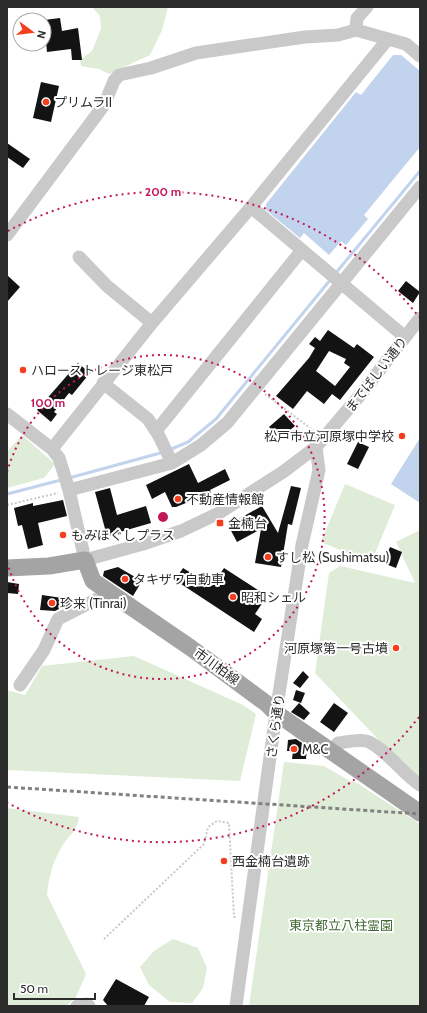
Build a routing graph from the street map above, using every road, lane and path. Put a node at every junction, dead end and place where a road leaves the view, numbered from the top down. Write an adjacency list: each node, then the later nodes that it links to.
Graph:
1 (367, 7): 2 (street)
2 (356, 30): 3 (street); 7 (street)
3 (388, 39): 4 (street); 6 (street)
4 (420, 56)
5 (420, 187): 10 (street)
6 (251, 207): 8 (street); 12 (street)
7 (7, 235)
8 (302, 250): 10 (street); 17 (street)
9 (79, 256): 12 (street)
10 (335, 279): 13 (street); 15 (street)
11 (420, 318): 13 (street, までばしい通り)
12 (152, 323): 14 (street)
13 (405, 337): 18 (street, までばしい通り)
14 (103, 383): 17 (street); 19 (street)
15 (256, 387): 18 (path); 20 (street)
16 (7, 414): 19 (street)
17 (156, 431): 20 (street)
18 (320, 443): 23 (street, までばしい通り); 27 (street, さくら通り)
19 (52, 449): 21 (street)
20 (168, 455): 21 (street)
21 (67, 483): 22 (path); 23 (street)
22 (7, 506)
23 (85, 560): 24 (main road); 25 (main road, 市川柏線)
24 (7, 568)
25 (110, 592): 26 (street); 27 (main road, 市川柏線)
26 (20, 685)
27 (276, 713): 28 (main road, 市川柏線); 31 (street, さくら通り)
28 (330, 752): 29 (street); 30 (main road, 市川柏線)
29 (420, 784)
30 (420, 813)
31 (248, 919): 32 (path); 35 (street, さくら通り)
32 (104, 939)
33 (77, 1006): 34 (street)
34 (89, 1006)
35 (236, 1006)

